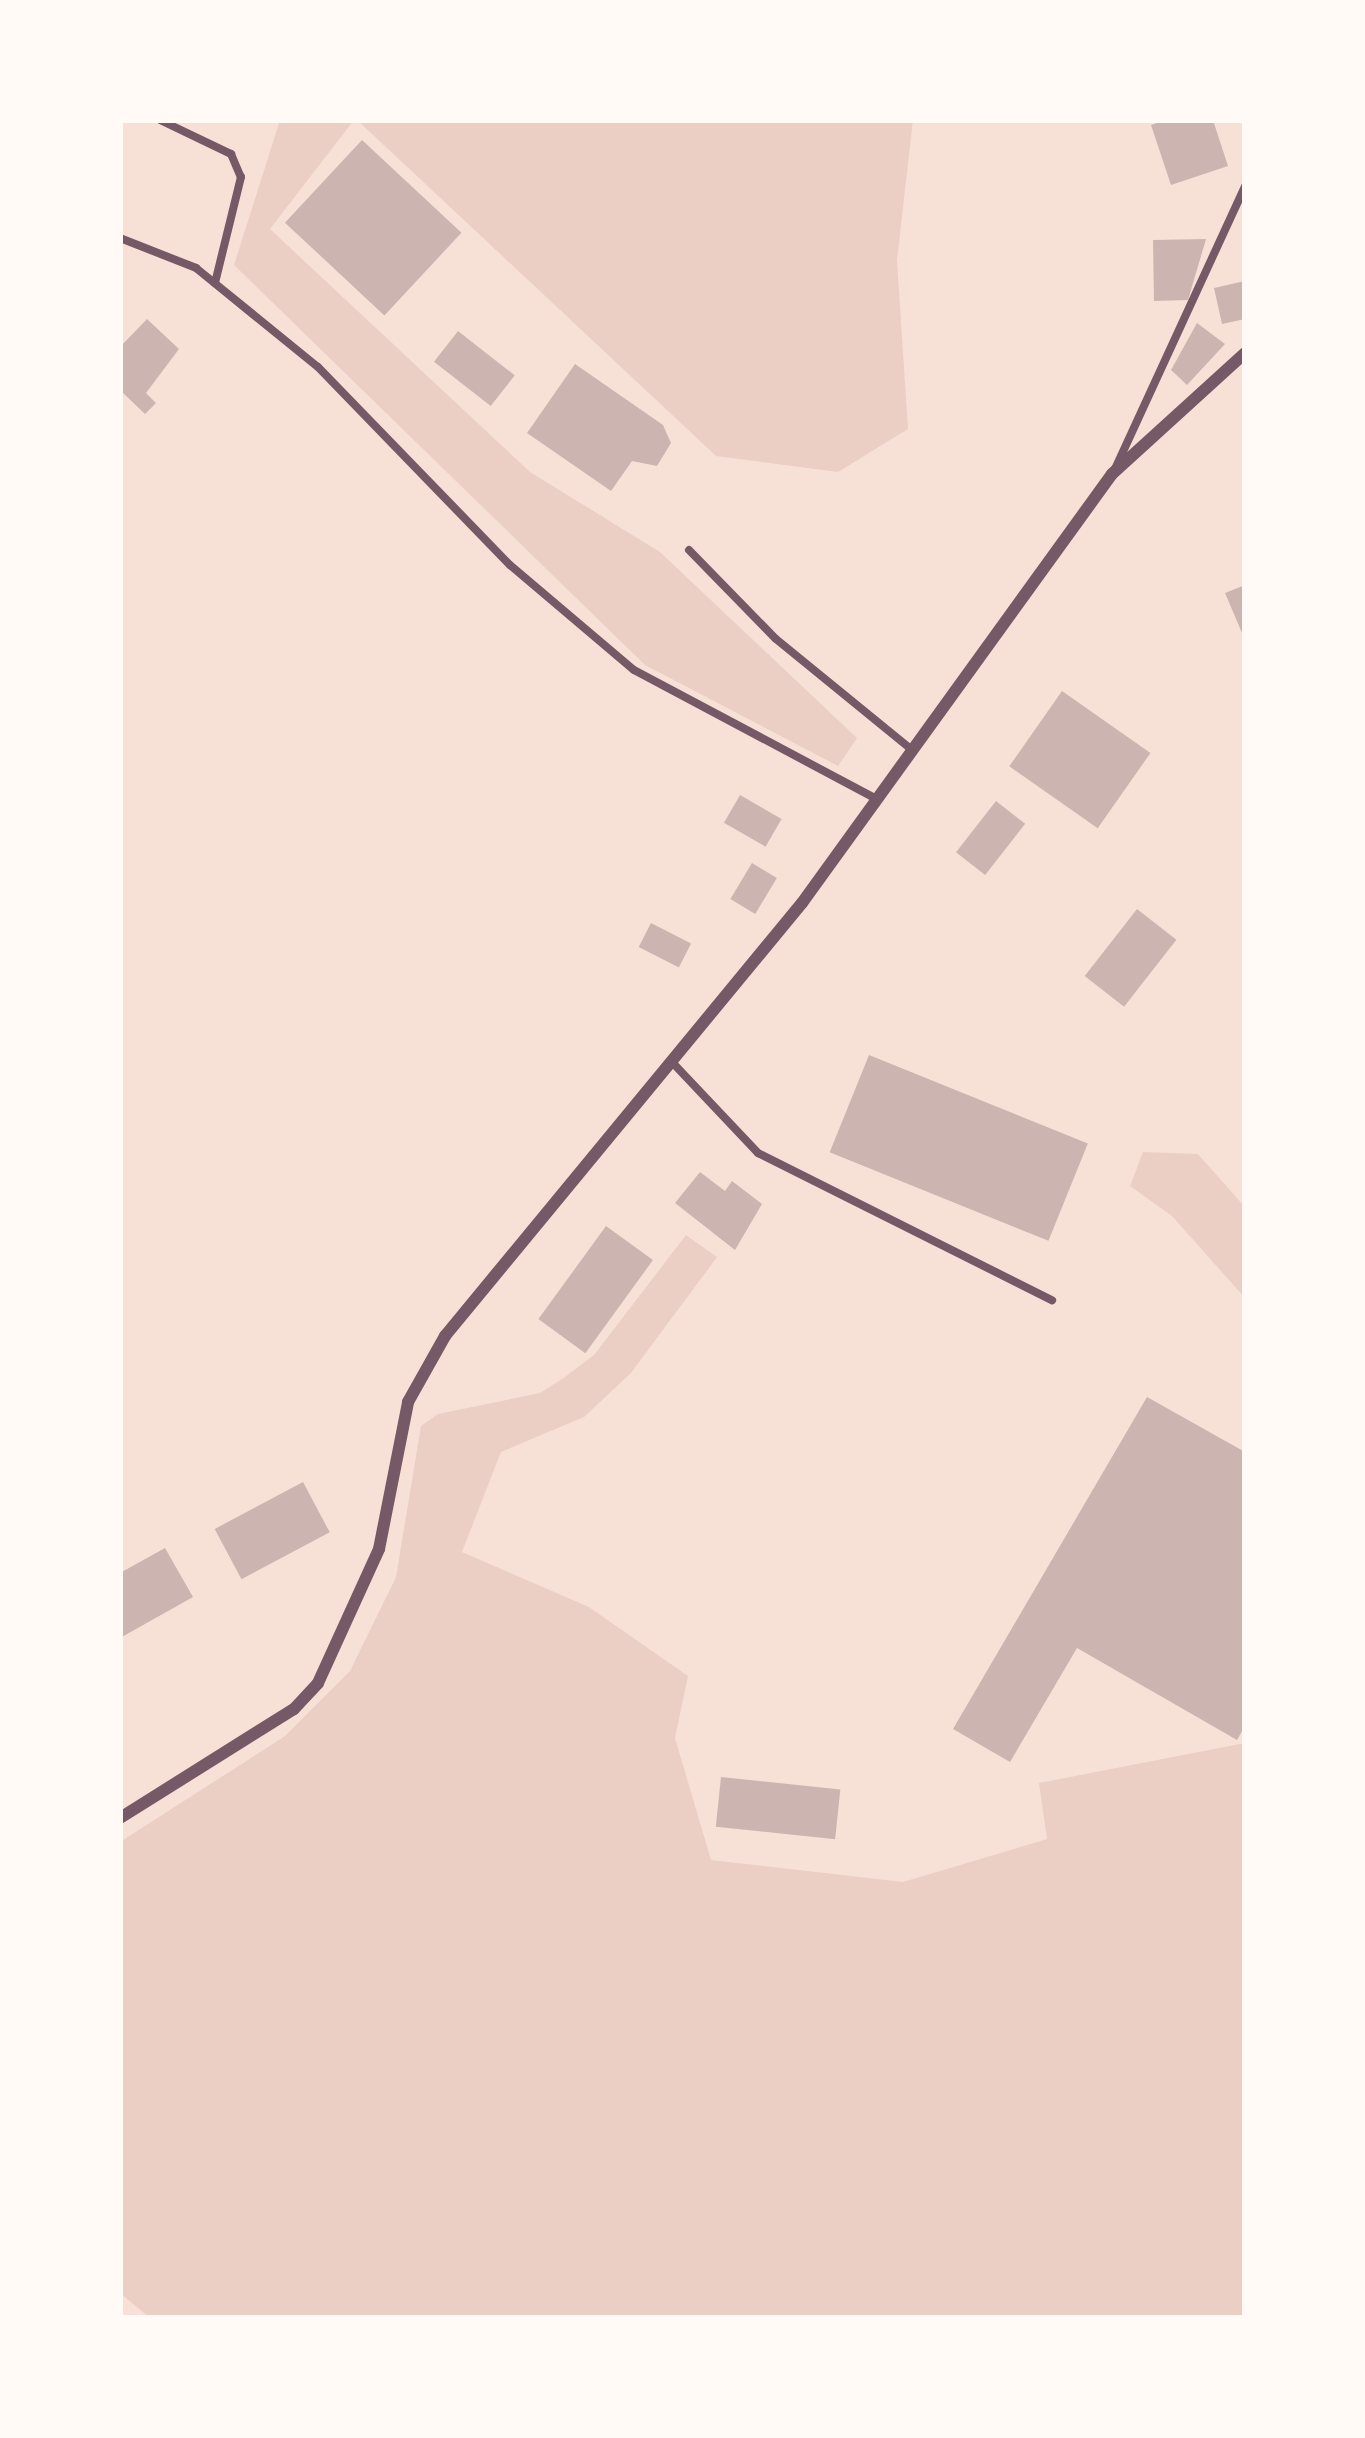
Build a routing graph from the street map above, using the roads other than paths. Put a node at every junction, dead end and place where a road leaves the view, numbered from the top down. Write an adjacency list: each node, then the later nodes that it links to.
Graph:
1 (160, 120): 4 (lane)
2 (1245, 187): 6 (lane)
3 (120, 238): 4 (lane)
4 (215, 283): 9 (lane)
5 (1245, 353): 6 (street)
6 (1112, 474): 8 (street)
7 (689, 550): 8 (lane)
8 (913, 751): 9 (street)
9 (878, 800): 10 (street)
10 (670, 1060): 11 (lane); 12 (street)
11 (1052, 1300)
12 (120, 1818)

